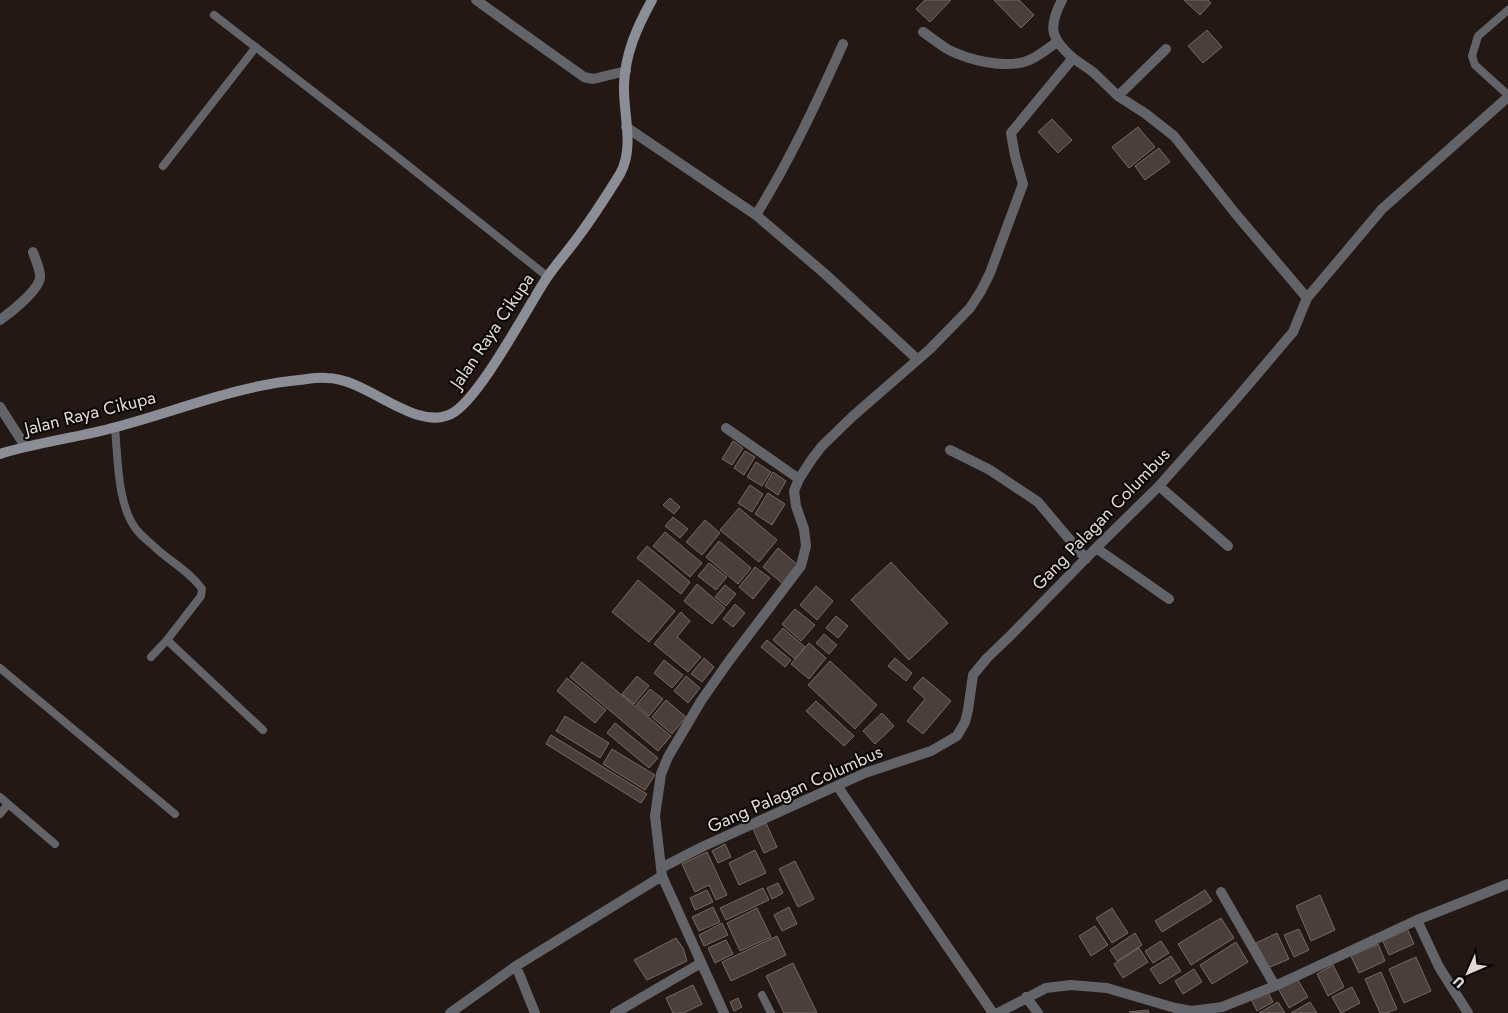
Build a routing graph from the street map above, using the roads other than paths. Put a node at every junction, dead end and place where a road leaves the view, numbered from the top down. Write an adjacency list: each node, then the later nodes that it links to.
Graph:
1 (476, 0): 12 (street)
2 (652, 0): 12 (main road, Jalan Raya Cikupa)
3 (1062, 0): 7 (street)
4 (1508, 10): 14 (lane)
5 (214, 15): 9 (lane)
6 (923, 32): 7 (street)
7 (1057, 42): 11 (street)
8 (843, 44): 17 (street)
9 (256, 46): 16 (lane); 19 (lane)
10 (1166, 49): 13 (street)
11 (1073, 58): 13 (street); 22 (street)
12 (626, 71): 15 (main road, Jalan Raya Cikupa)
13 (1118, 96): 20 (street)
14 (1508, 96): 20 (street, Gang Palagan Columbus)
15 (626, 127): 17 (street); 19 (main road, Jalan Raya Cikupa)
16 (163, 166)
17 (756, 215): 22 (street)
18 (33, 252): 21 (street)
19 (548, 277): 24 (main road, Jalan Raya Cikupa)
20 (1307, 298): 30 (street, Gang Palagan Columbus)
21 (0, 320)
22 (916, 359): 29 (street)
23 (0, 407): 26 (street)
24 (115, 428): 26 (main road, Jalan Raya Cikupa); 35 (lane)
25 (726, 428): 29 (street)
26 (25, 446): 28 (main road, Jalan Raya Cikupa)
27 (950, 450): 33 (street)
28 (0, 454)
29 (799, 479): 45 (street)
30 (1159, 486): 31 (street); 32 (street, Gang Palagan Columbus)
31 (1228, 546)
32 (1096, 548): 33 (street, Gang Palagan Columbus); 34 (street)
33 (1086, 559): 39 (street, Gang Palagan Columbus)
34 (1168, 599)
35 (167, 640): 36 (lane); 38 (lane)
36 (151, 657)
37 (0, 668): 43 (lane)
38 (263, 730)
39 (838, 787): 45 (street, Gang Palagan Columbus); 60 (street)
40 (0, 798): 41 (lane)
41 (8, 804): 42 (lane); 44 (lane)
42 (0, 814)
43 (175, 814)
44 (56, 844)
45 (661, 872): 49 (street); 50 (street, Gang Palagan Columbus)
46 (1508, 884): 48 (street)
47 (1221, 892): 51 (street)
48 (1417, 920): 51 (street); 63 (street)
49 (701, 963): 57 (street); 58 (street)
50 (516, 966): 55 (street, Gang Palagan Columbus); 56 (street)
51 (1275, 986): 54 (street)
52 (762, 994): 59 (lane)
53 (1026, 997): 54 (street); 61 (street); 62 (street)
54 (1224, 1010)
55 (450, 1013)
56 (535, 1013)
57 (615, 1013)
58 (724, 1013)
59 (771, 1013)
60 (993, 1013)
61 (998, 1013)
62 (1038, 1013)
63 (1468, 1013)

